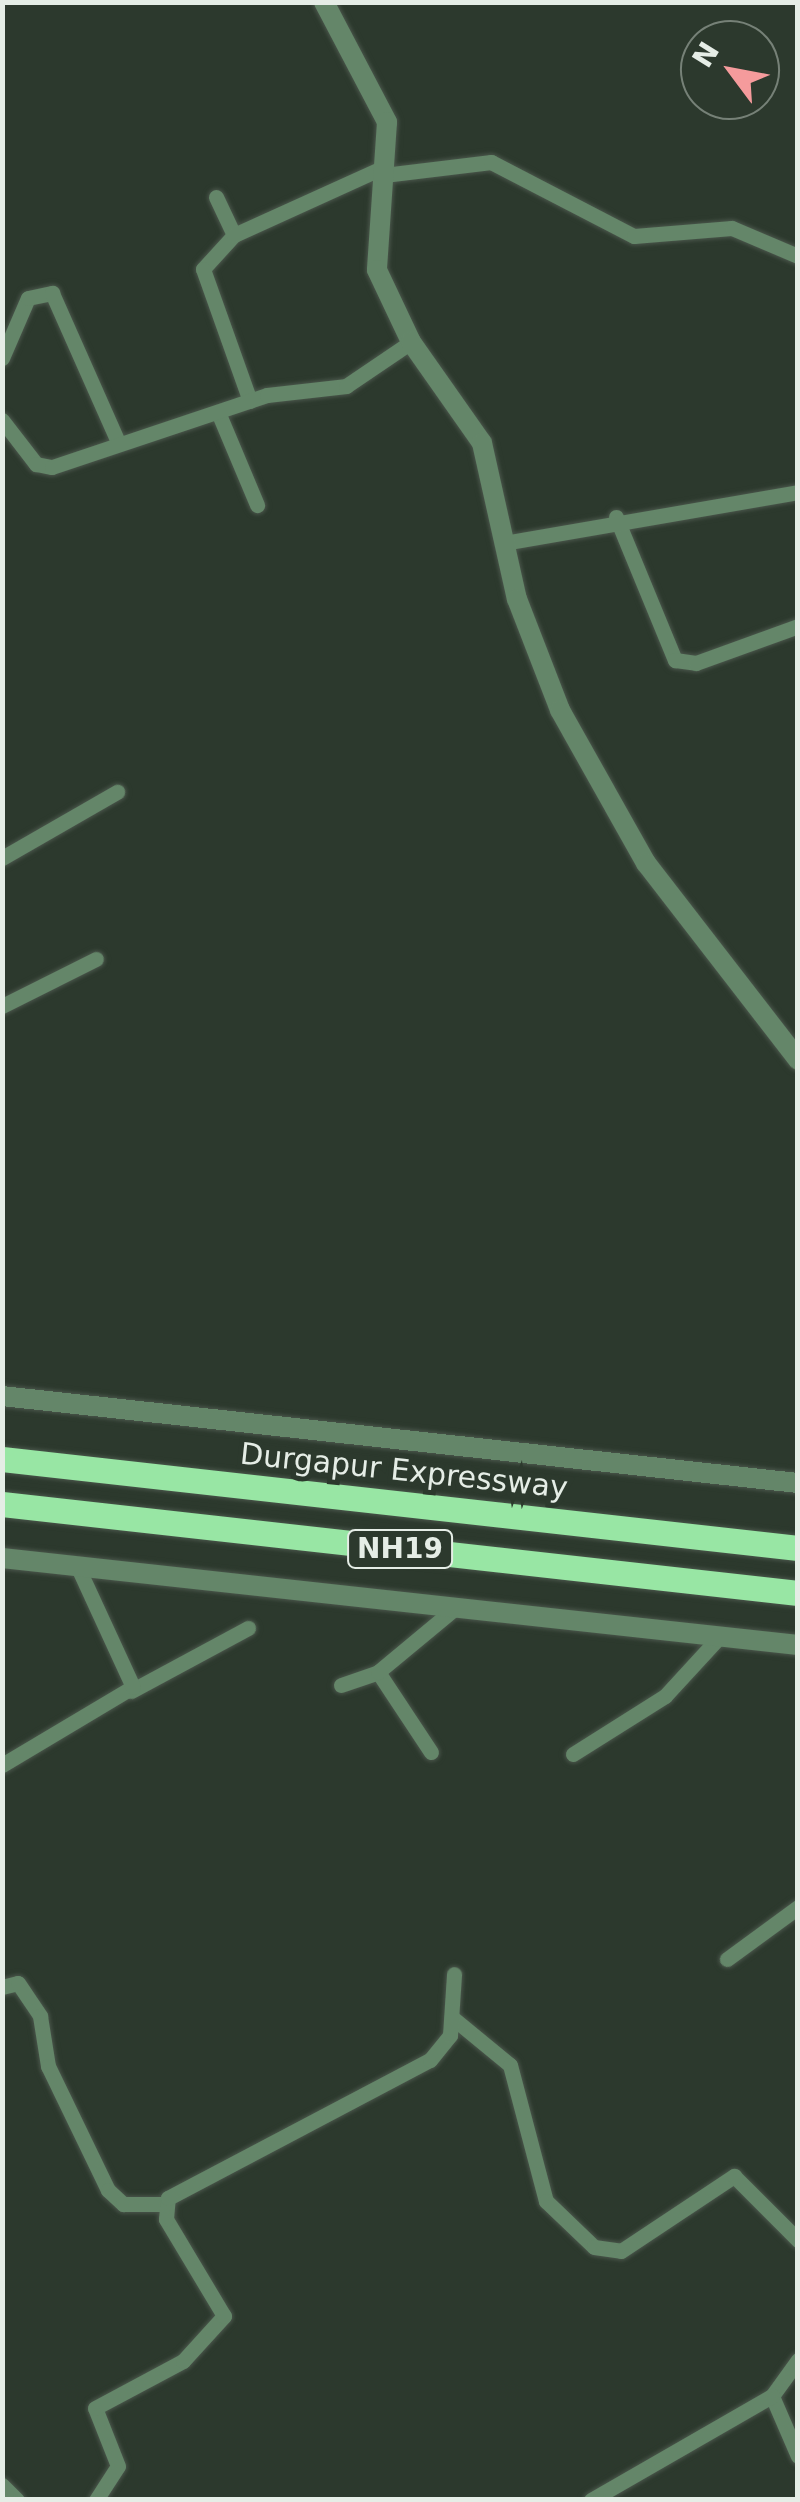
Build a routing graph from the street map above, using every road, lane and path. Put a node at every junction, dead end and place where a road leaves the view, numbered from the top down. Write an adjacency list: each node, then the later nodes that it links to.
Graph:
1 (324, 2): 2 (street)
2 (384, 171): 4 (street); 5 (street); 6 (street)
3 (216, 197): 4 (street)
4 (234, 234): 8 (street)
5 (798, 256)
6 (411, 342): 8 (street); 15 (street)
7 (2, 358): 11 (street)
8 (250, 401): 9 (street)
9 (218, 412): 11 (street); 13 (street)
10 (2, 420): 11 (street)
11 (118, 442)
12 (798, 492): 14 (street)
13 (256, 506)
14 (616, 517): 15 (street); 16 (street)
15 (509, 542): 21 (street)
16 (798, 626)
17 (117, 792): 18 (street)
18 (2, 858)
19 (96, 959): 20 (street)
20 (2, 1006)
21 (798, 1060)
22 (2, 1396): 24 (street)
23 (2, 1459): 26 (highway, Durgapur Expressway / NH19)
24 (798, 1483)
25 (2, 1504): 29 (highway, NH19)
26 (798, 1548)
27 (2, 1558): 28 (street)
28 (77, 1565): 30 (street); 36 (street)
29 (798, 1593)
30 (455, 1608): 32 (street); 34 (street)
31 (248, 1628): 36 (street)
32 (720, 1635): 33 (street); 38 (street)
33 (798, 1645)
34 (378, 1672): 35 (street); 37 (street)
35 (341, 1685)
36 (131, 1691): 39 (street)
37 (430, 1752)
38 (573, 1754)
39 (2, 1765)
40 (798, 1907): 41 (street)
41 (726, 1959)
42 (454, 1974): 44 (street)
43 (2, 1987): 45 (street)
44 (454, 2019): 45 (street); 46 (street)
45 (164, 2204): 52 (street)
46 (798, 2240)
47 (798, 2360): 48 (street)
48 (772, 2396): 49 (street); 53 (street)
49 (798, 2456)
50 (2, 2484): 51 (street)
51 (17, 2500)
52 (96, 2500)
53 (591, 2500)

